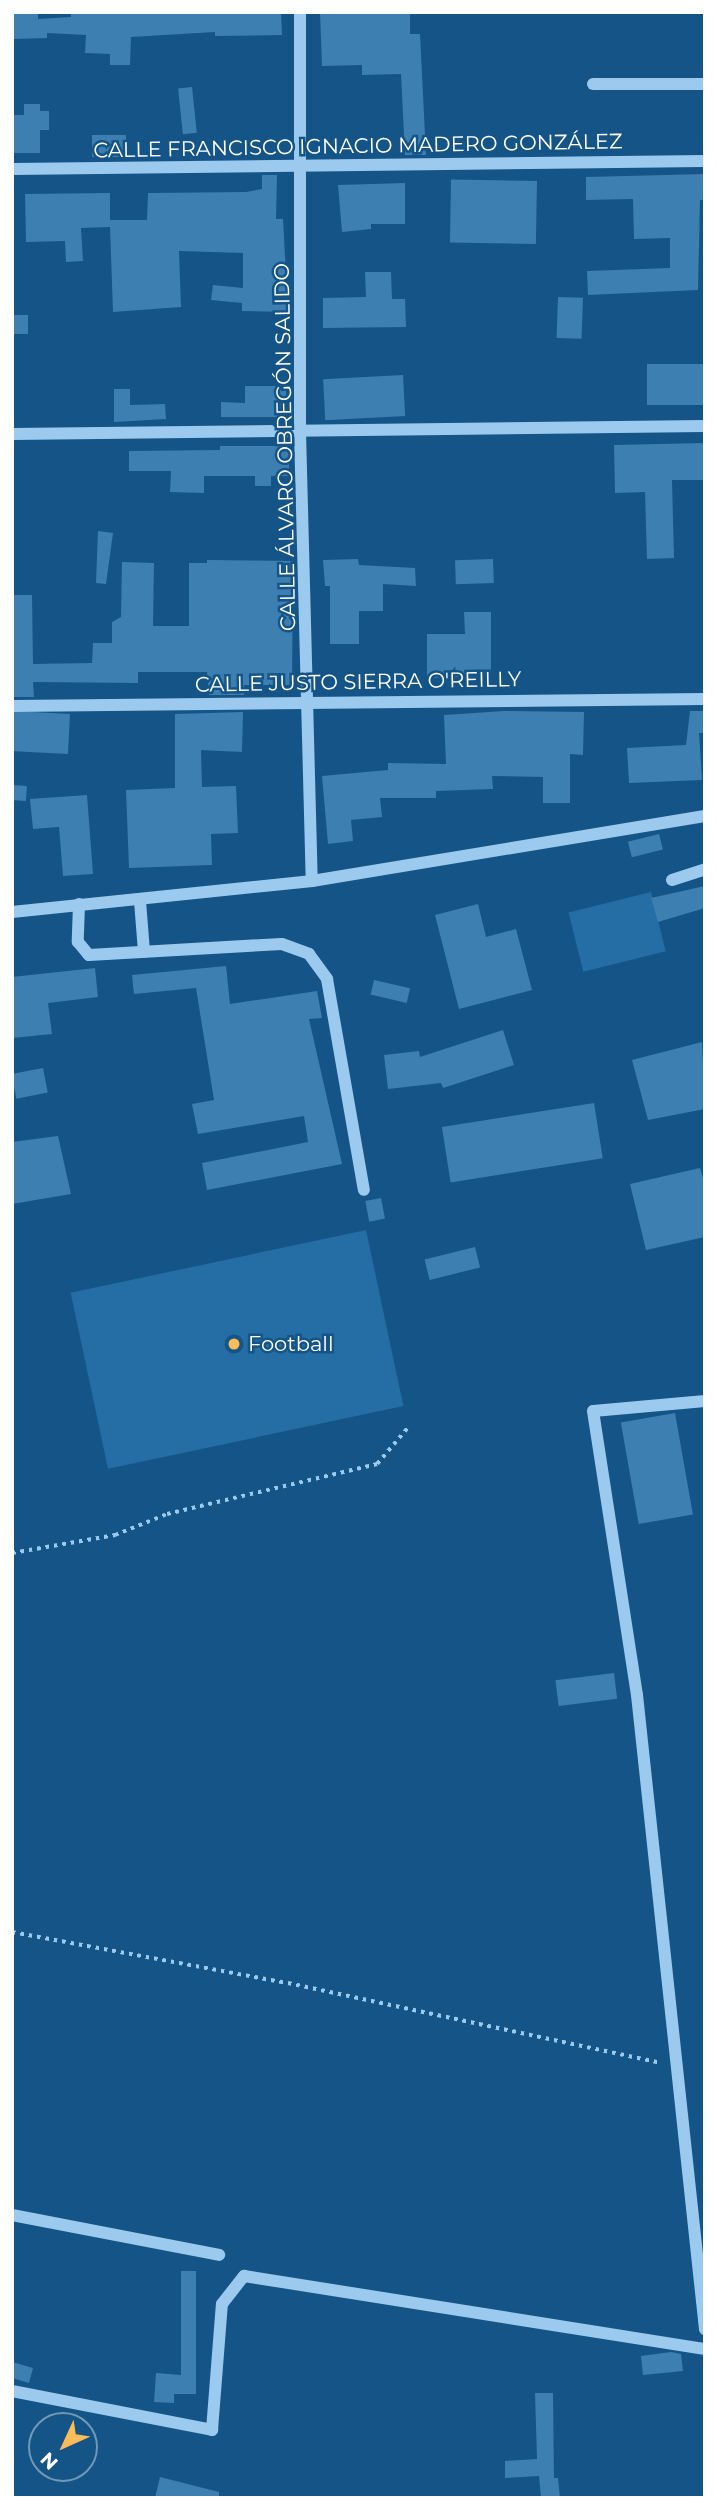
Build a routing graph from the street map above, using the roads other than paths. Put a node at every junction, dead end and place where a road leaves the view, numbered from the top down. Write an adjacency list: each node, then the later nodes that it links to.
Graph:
1 (300, 12): 5 (street, CALLE ÁLVARO OBREGÓN SALIDO)
2 (593, 84): 3 (street)
3 (705, 84)
4 (705, 160): 5 (street, CALLE FRANCISCO IGNACIO MADERO GONZÁLEZ)
5 (302, 167): 6 (street, CALLE FRANCISCO IGNACIO MADERO GONZÁLEZ); 8 (street, CALLE ÁLVARO OBREGÓN SALIDO)
6 (12, 169)
7 (705, 426): 8 (street)
8 (300, 432): 9 (street); 11 (street, CALLE ÁLVARO OBREGÓN SALIDO)
9 (12, 434)
10 (705, 699): 11 (street, CALLE JUSTO SIERRA O'REILLY)
11 (309, 701): 12 (street, CALLE JUSTO SIERRA O'REILLY); 16 (street, CALLE ÁLVARO OBREGÓN SALIDO)
12 (12, 706)
13 (705, 816): 16 (street)
14 (705, 869): 15 (street)
15 (672, 880)
16 (312, 881): 17 (street)
17 (140, 901): 18 (street); 20 (street)
18 (79, 904): 19 (street); 20 (street)
19 (12, 912)
20 (144, 952): 21 (street)
21 (364, 1190)
22 (705, 1401): 25 (street)
23 (12, 2215): 24 (street)
24 (219, 2255)
25 (705, 2329)
26 (705, 2348): 27 (street)
27 (12, 2391)

